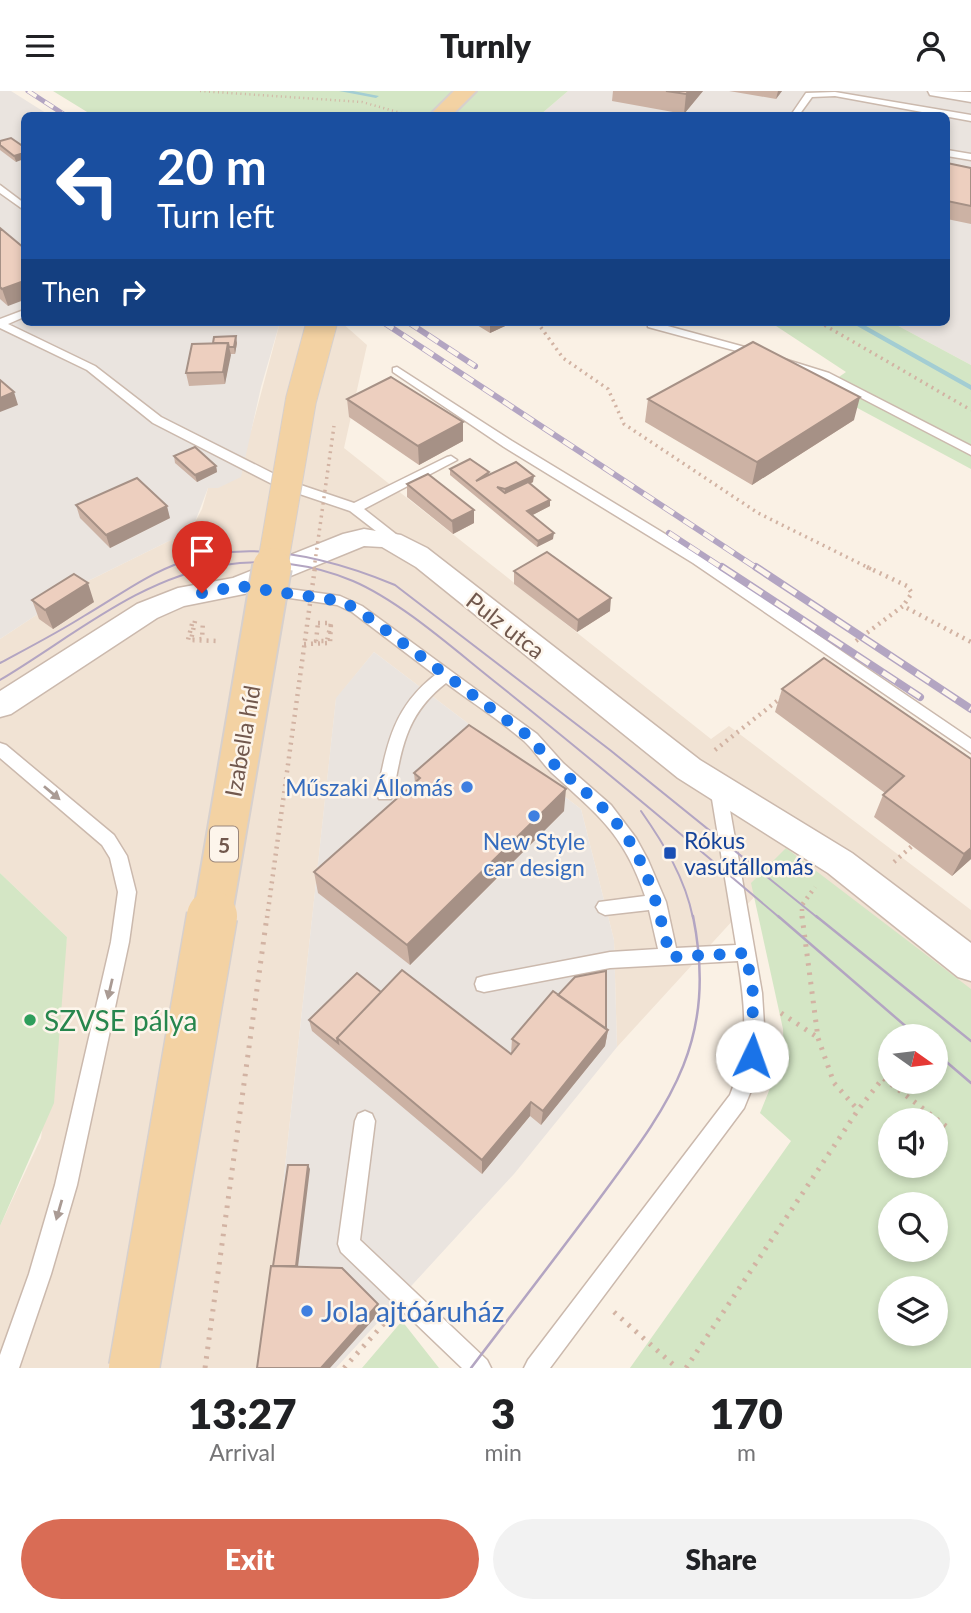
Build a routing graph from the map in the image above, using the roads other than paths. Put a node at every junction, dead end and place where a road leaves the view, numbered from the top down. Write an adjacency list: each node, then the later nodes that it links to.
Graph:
1 (466, 91): 4 (main road)
2 (936, 91): 3 (street)
3 (971, 97)
4 (443, 112)
5 (797, 112): 6 (lane)
6 (937, 112)
7 (950, 114): 8 (lane)
8 (971, 118)
9 (950, 154): 10 (lane)
10 (971, 157)
11 (0, 188): 12 (lane)
12 (21, 205)
13 (21, 314): 14 (lane)
14 (0, 323): 20 (lane)
15 (321, 326): 37 (main road, Izabella híd / 5, bridge)
16 (655, 326): 18 (lane)
17 (397, 370): 25 (lane)
18 (971, 451)
19 (451, 460): 20 (lane)
20 (355, 508): 21 (lane)
21 (399, 542): 22 (street); 27 (street, Pulz utca)
22 (239, 586): 23 (lane); 24 (street)
23 (444, 676): 28 (lane); 29 (lane)
24 (0, 706)
25 (971, 747)
26 (0, 749): 36 (lane, one-way to 36)
27 (718, 787): 31 (lane); 33 (street, Pulz utca)
28 (385, 794)
29 (657, 902): 30 (lane); 32 (lane)
30 (605, 907)
31 (746, 953): 32 (lane); 39 (lane)
32 (670, 957): 34 (lane)
33 (971, 965)
34 (484, 984)
35 (365, 1121): 38 (lane)
36 (7, 1368)
37 (134, 1368)
38 (480, 1368)
39 (536, 1368)

